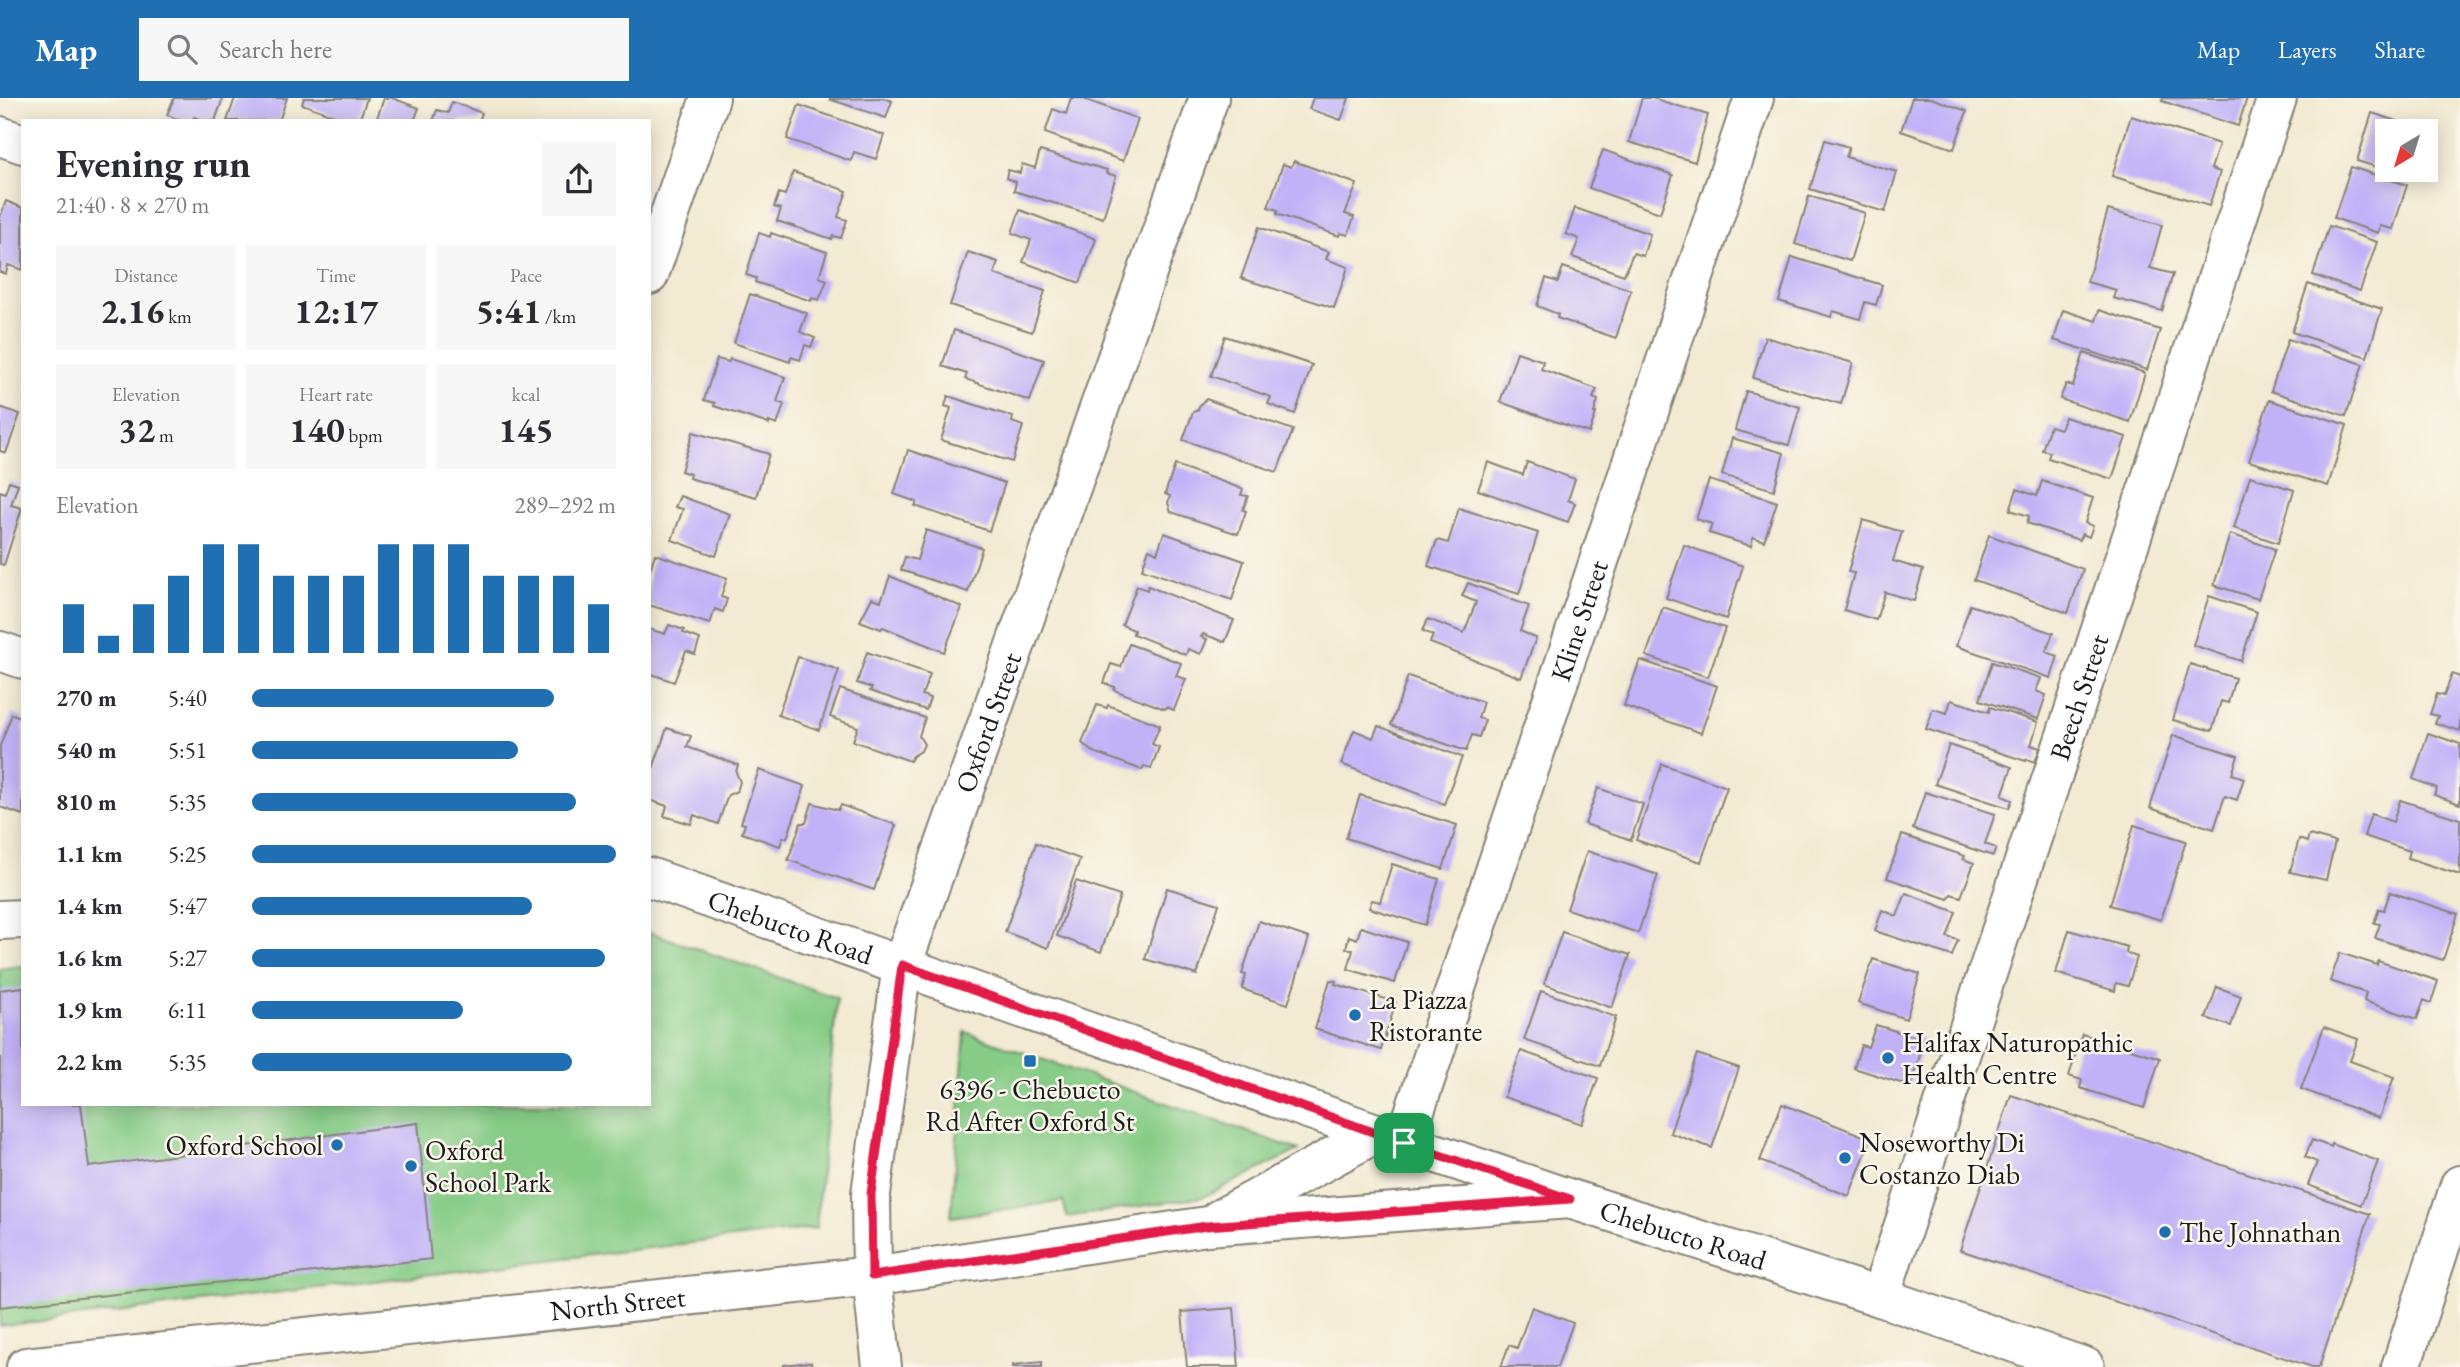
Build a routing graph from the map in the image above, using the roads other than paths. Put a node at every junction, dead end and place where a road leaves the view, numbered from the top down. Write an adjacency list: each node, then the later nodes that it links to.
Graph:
1 (710, 98): 7 (main road)
2 (1209, 98): 13 (main road, Oxford Street)
3 (1754, 98): 14 (main road, Kline Street)
4 (2277, 98): 19 (main road, Beech Street)
5 (0, 136): 6 (main road)
6 (21, 143)
7 (651, 269)
8 (0, 652): 9 (main road)
9 (21, 658)
10 (651, 878): 13 (main road, Chebucto Road)
11 (21, 919): 12 (main road)
12 (0, 920)
13 (902, 965): 14 (main road, Chebucto Road); 18 (main road, Oxford Street)
14 (1390, 1138): 16 (main road, Chebucto Road); 17 (main road, North Street)
15 (2460, 1185): 23 (main road)
16 (1570, 1199): 17 (main road, North Street); 19 (main road, Chebucto Road)
17 (1207, 1226): 18 (main road, North Street)
18 (872, 1276): 20 (main road, North Street); 21 (main road, Oxford Street)
19 (1880, 1297): 22 (main road, Chebucto Road)
20 (26, 1367)
21 (882, 1367)
22 (2085, 1367)
23 (2401, 1367)

